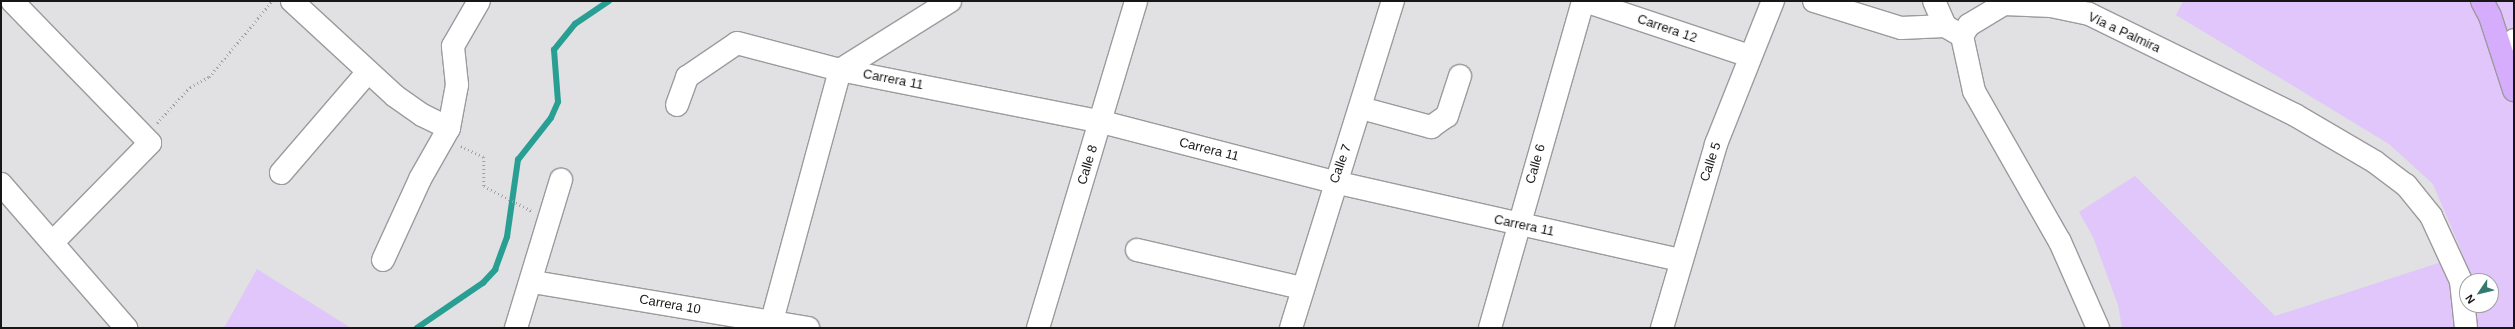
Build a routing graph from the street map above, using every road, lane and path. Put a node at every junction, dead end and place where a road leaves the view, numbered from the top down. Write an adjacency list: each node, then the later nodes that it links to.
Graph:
1 (12, 1): 24 (street)
2 (272, 1): 24 (path)
3 (292, 1): 17 (street)
4 (479, 1): 23 (street)
5 (950, 1): 16 (street)
6 (1136, 1): 22 (street, Calle 8)
7 (1393, 1): 21 (street, Calle 7)
8 (1584, 1): 15 (street, Carrera 12); 30 (street, Calle 6)
9 (1773, 1): 15 (street, Calle 5)
10 (1814, 1): 13 (street)
11 (1934, 1): 13 (street)
12 (2482, 1): 19 (highway)
13 (1954, 31): 35 (street, Vía a Palmira); 48 (street)
14 (2514, 40): 19 (street)
15 (1749, 56): 34 (street, Calle 5)
16 (840, 70): 20 (street, Carrera 11); 22 (street, Carrera 11); 40 (street)
17 (367, 73): 23 (street); 25 (street)
18 (1460, 76): 21 (street)
19 (2514, 91)
20 (677, 105)
21 (1362, 108): 27 (street, Calle 7)
22 (1102, 122): 27 (street, Carrera 11); 44 (street, Calle 8)
23 (446, 133): 29 (path); 33 (street)
24 (150, 143): 31 (street)
25 (281, 173)
26 (561, 180): 36 (street)
27 (1334, 182): 30 (street, Carrera 11); 37 (street, Calle 7)
28 (1, 184): 31 (street)
29 (523, 206)
30 (1519, 225): 34 (street, Carrera 11); 46 (street, Calle 6)
31 (52, 242): 41 (street)
32 (1136, 250): 37 (street)
33 (383, 260)
34 (1681, 260): 47 (street, Calle 5)
35 (2459, 276)
36 (533, 282): 40 (street, Carrera 10); 42 (street)
37 (1301, 288): 45 (street, Calle 7)
38 (2465, 313): 49 (street, Vía a Palmira)
39 (2475, 313): 50 (street)
40 (771, 325): 43 (street, Carrera 10)
41 (126, 328)
42 (516, 328)
43 (808, 328)
44 (1038, 328)
45 (1291, 328)
46 (1490, 328)
47 (1662, 328)
48 (2098, 328)
49 (2466, 328)
50 (2482, 328)

